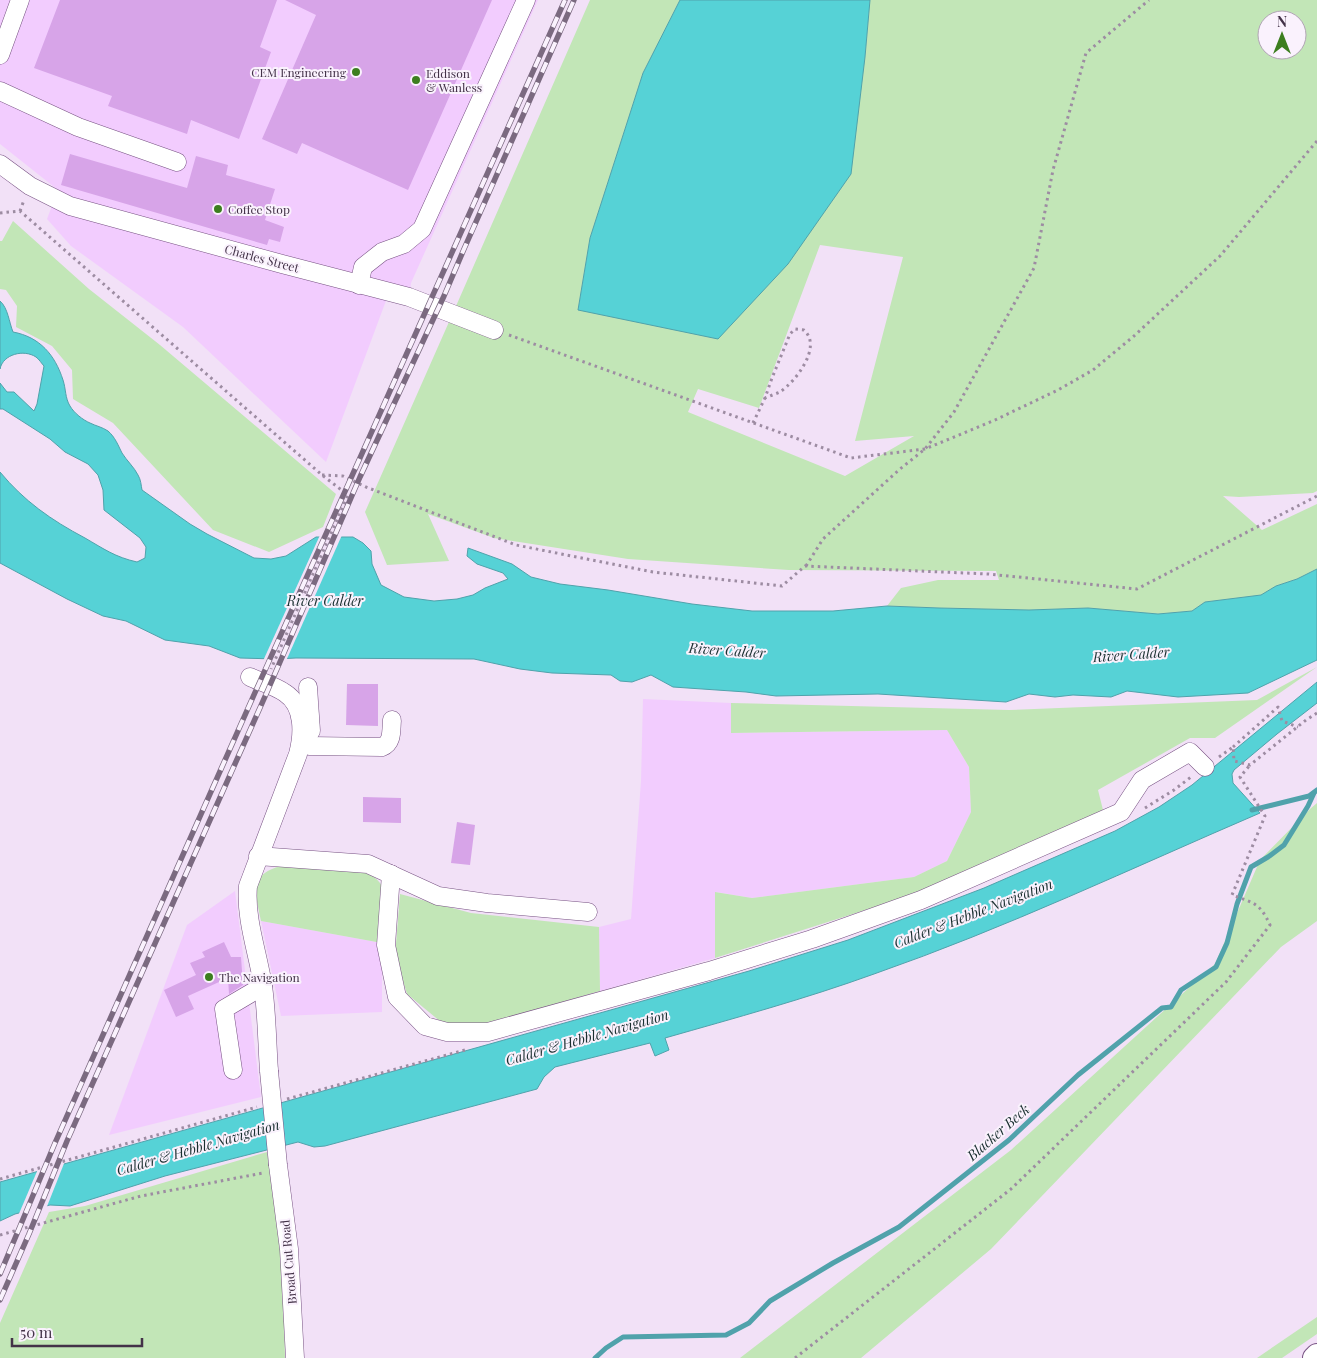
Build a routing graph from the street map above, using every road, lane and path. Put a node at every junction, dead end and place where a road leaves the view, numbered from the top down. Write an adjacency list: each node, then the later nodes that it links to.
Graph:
1 (20, 0): 4 (street)
2 (526, 0): 10 (street)
3 (1149, 0): 14 (path)
4 (0, 55)
5 (0, 91): 7 (street)
6 (1317, 141): 14 (path)
7 (177, 162)
8 (0, 164): 10 (street, Charles Street)
9 (0, 212): 15 (path)
10 (359, 284): 11 (street, Charles Street)
11 (494, 330): 13 (path)
12 (765, 398): 12 (path); 13 (path)
13 (754, 422): 14 (path)
14 (926, 449): 17 (path)
15 (322, 474): 17 (path); 18 (path)
16 (1317, 496): 17 (path)
17 (805, 566)
18 (268, 676)
19 (250, 677): 29 (street)
20 (308, 687): 25 (street)
21 (1317, 713): 23 (path)
22 (392, 720): 25 (street)
23 (1306, 720)
24 (1298, 727): 26 (path)
25 (309, 746): 29 (street)
26 (1233, 747)
27 (1250, 765): 42 (path)
28 (1205, 767): 30 (street)
29 (258, 856): 30 (street); 32 (street)
30 (391, 874): 31 (street)
31 (588, 912)
32 (263, 986): 33 (street); 37 (street, Broad Cut Road, bridge)
33 (233, 1070)
34 (255, 1101): 36 (path)
35 (264, 1106): 36 (path)
36 (256, 1108): 38 (path)
37 (278, 1168): 39 (path); 41 (street, Broad Cut Road)
38 (0, 1179)
39 (0, 1235)
40 (1317, 1356): 43 (main road)
41 (295, 1358)
42 (795, 1358)
43 (1314, 1358)

